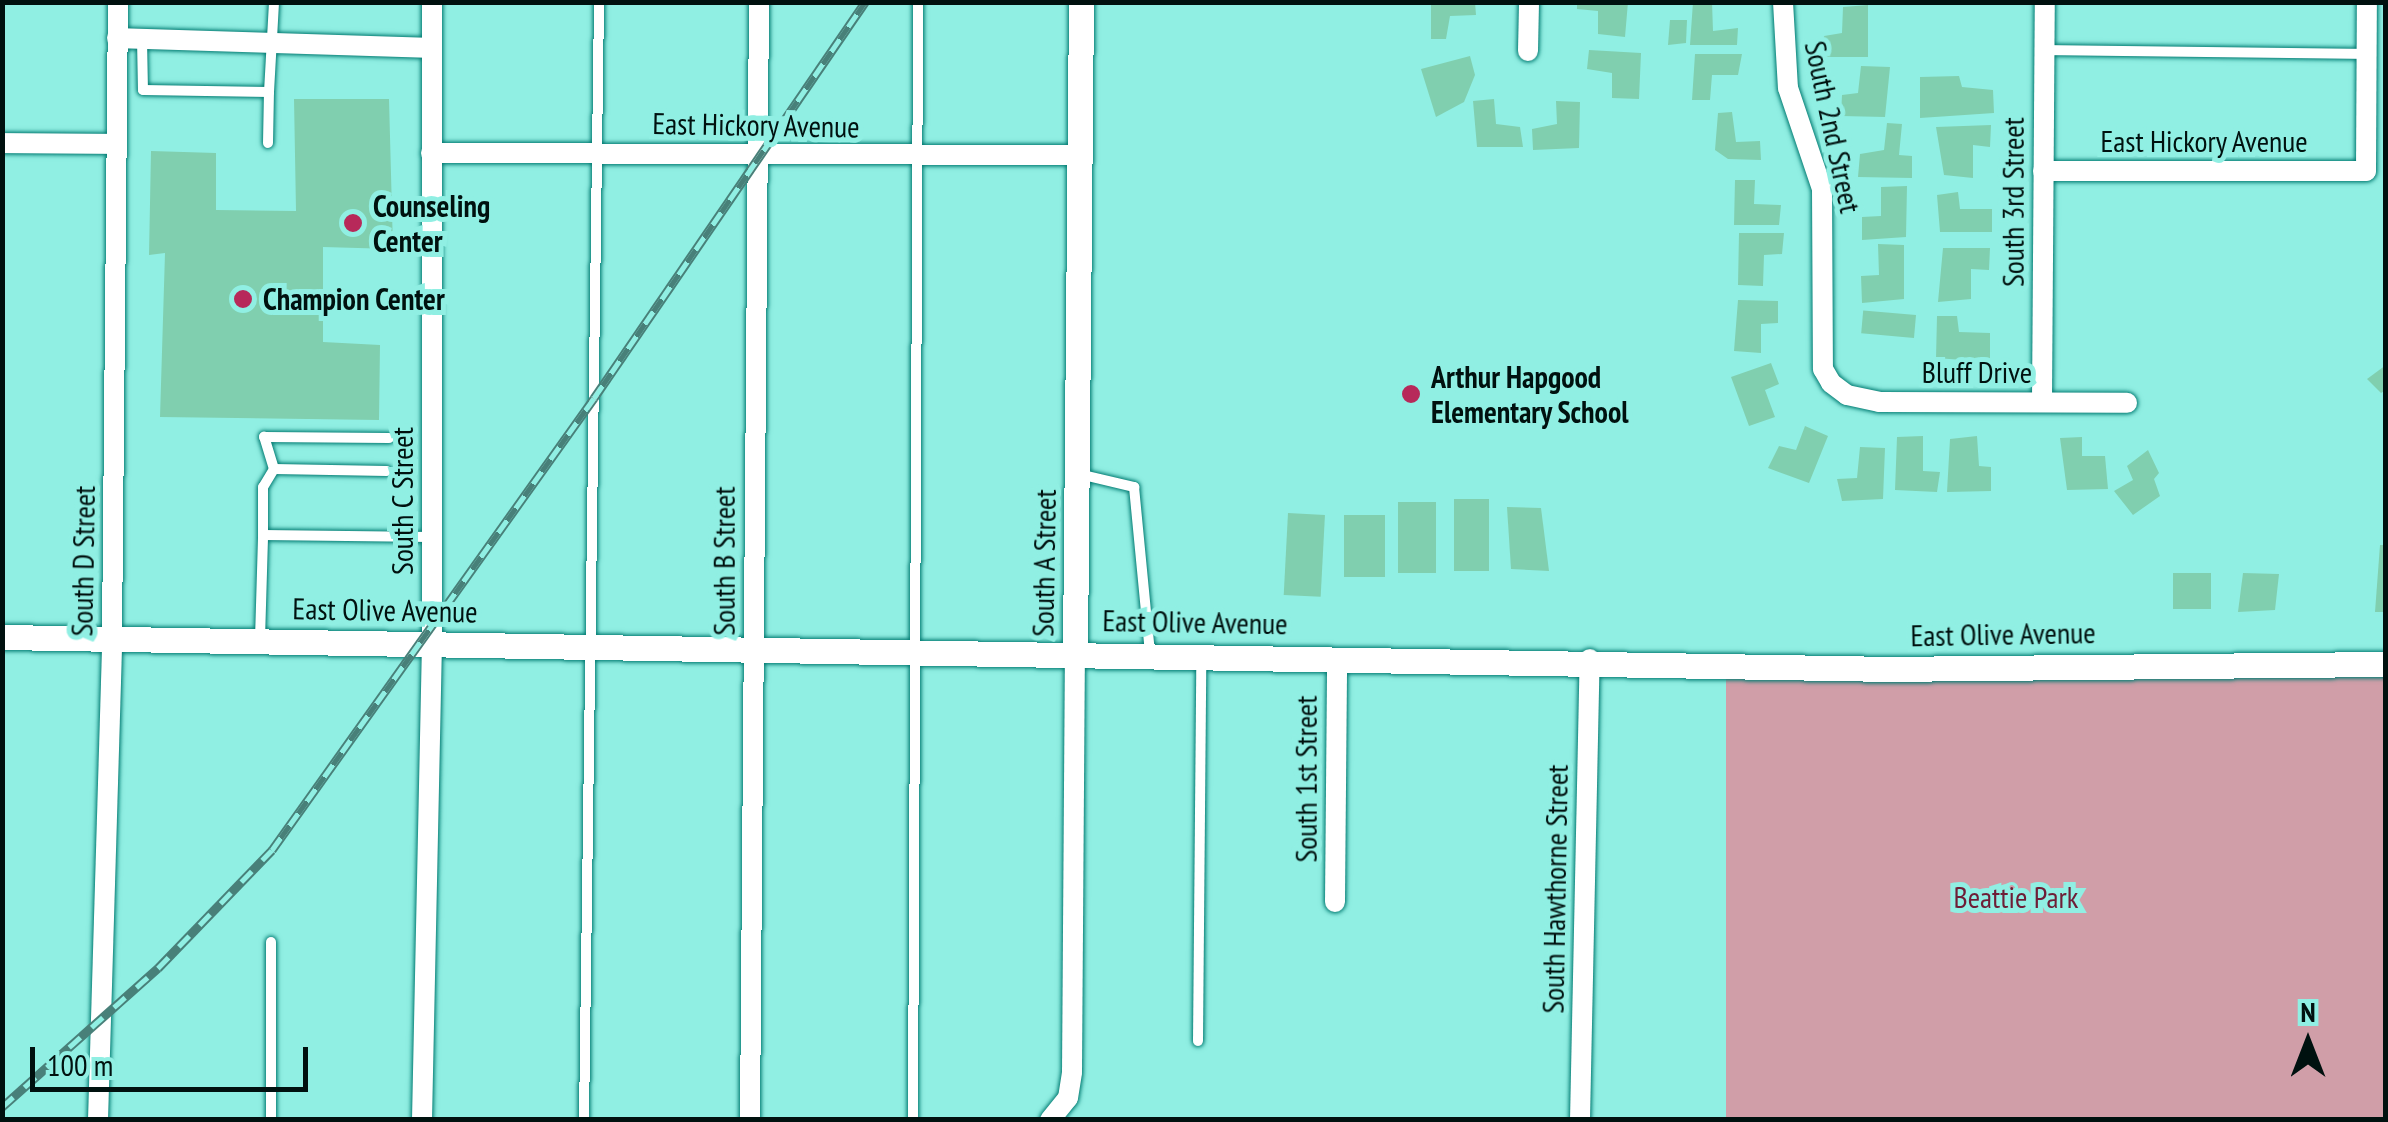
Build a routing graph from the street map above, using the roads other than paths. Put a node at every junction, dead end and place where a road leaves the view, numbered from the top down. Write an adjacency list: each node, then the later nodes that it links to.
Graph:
1 (118, 2): 12 (street, South D Street)
2 (274, 2): 14 (lane)
3 (432, 2): 15 (street, South C Street)
4 (599, 2): 24 (lane)
5 (759, 2): 25 (street, South B Street)
6 (918, 2): 27 (lane)
7 (1081, 2): 26 (street, South A Street)
8 (1529, 2): 17 (street)
9 (1783, 2): 29 (street, South 2nd Street)
10 (2045, 2): 16 (street, South 3rd Street)
11 (2367, 2): 18 (street)
12 (117, 38): 13 (street); 22 (street, South D Street)
13 (142, 39): 14 (street); 19 (lane)
14 (274, 42): 15 (street); 19 (lane)
15 (432, 48): 23 (street, South C Street)
16 (2045, 50): 18 (lane); 28 (street, South 3rd Street)
17 (1528, 51)
18 (2367, 54): 28 (street, East Hickory Avenue)
19 (269, 92): 21 (lane)
20 (2, 143): 22 (street)
21 (268, 143)
22 (116, 144): 39 (street, South D Street)
23 (430, 153): 24 (street, East Hickory Avenue); 37 (street, South C Street)
24 (596, 154): 25 (street, East Hickory Avenue); 42 (lane)
25 (756, 156): 27 (street, East Hickory Avenue); 43 (street, South B Street)
26 (1081, 156): 27 (street, East Hickory Avenue); 35 (street, South A Street)
27 (914, 157): 44 (lane)
28 (2043, 171): 30 (street, South 3rd Street)
29 (1831, 383): 30 (street, Bluff Drive)
30 (2042, 402): 31 (street, Bluff Drive)
31 (2127, 403)
32 (389, 438): 33 (lane)
33 (274, 469): 34 (lane); 36 (lane)
34 (388, 470)
35 (1077, 474): 45 (street, South A Street); 46 (lane)
36 (263, 535): 37 (lane); 40 (lane)
37 (432, 537): 41 (street, South C Street)
38 (2, 637): 39 (street, East Olive Avenue)
39 (112, 637): 40 (street, East Olive Avenue); 55 (street, South D Street)
40 (260, 640): 41 (street, East Olive Avenue)
41 (432, 643): 42 (street, East Olive Avenue); 57 (street, South C Street)
42 (593, 646): 43 (street, East Olive Avenue); 58 (lane)
43 (754, 650): 44 (street, East Olive Avenue); 59 (street, South B Street)
44 (916, 650): 45 (street, East Olive Avenue); 60 (lane)
45 (1075, 651): 46 (street, East Olive Avenue); 54 (street, South A Street)
46 (1150, 653): 47 (street, East Olive Avenue)
47 (1201, 654): 48 (street, East Olive Avenue); 53 (lane)
48 (1337, 658): 49 (street, East Olive Avenue); 51 (street, South 1st Street)
49 (1590, 660): 50 (street, East Olive Avenue); 61 (street, South Hawthorne Street)
50 (2386, 664)
51 (1335, 902)
52 (272, 942): 56 (lane)
53 (1198, 1041)
54 (1051, 1119)
55 (98, 1120)
56 (272, 1120)
57 (422, 1120)
58 (584, 1120)
59 (750, 1120)
60 (913, 1120)
61 (1580, 1120)

